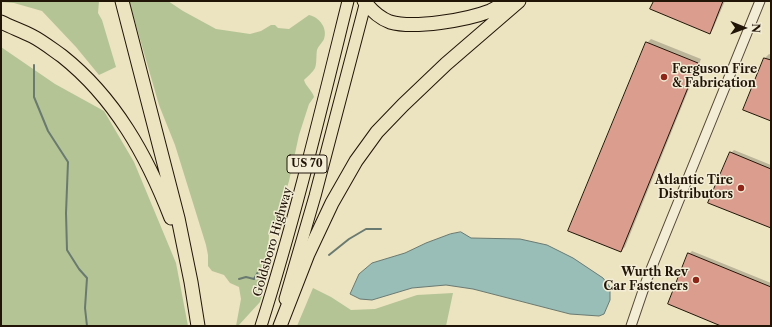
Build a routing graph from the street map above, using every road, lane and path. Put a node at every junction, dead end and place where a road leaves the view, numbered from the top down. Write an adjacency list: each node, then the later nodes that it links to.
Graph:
1 (122, 1): 8 (highway)
2 (348, 1): 10 (main road, Goldsboro Highway / US 70)
3 (365, 1): 4 (highway); 11 (main road, US 70)
4 (509, 1)
5 (519, 1): 11 (highway)
6 (760, 1): 12 (street)
7 (1, 22): 8 (highway)
8 (188, 263): 9 (highway)
9 (198, 326)
10 (261, 326)
11 (278, 326)
12 (632, 326)

